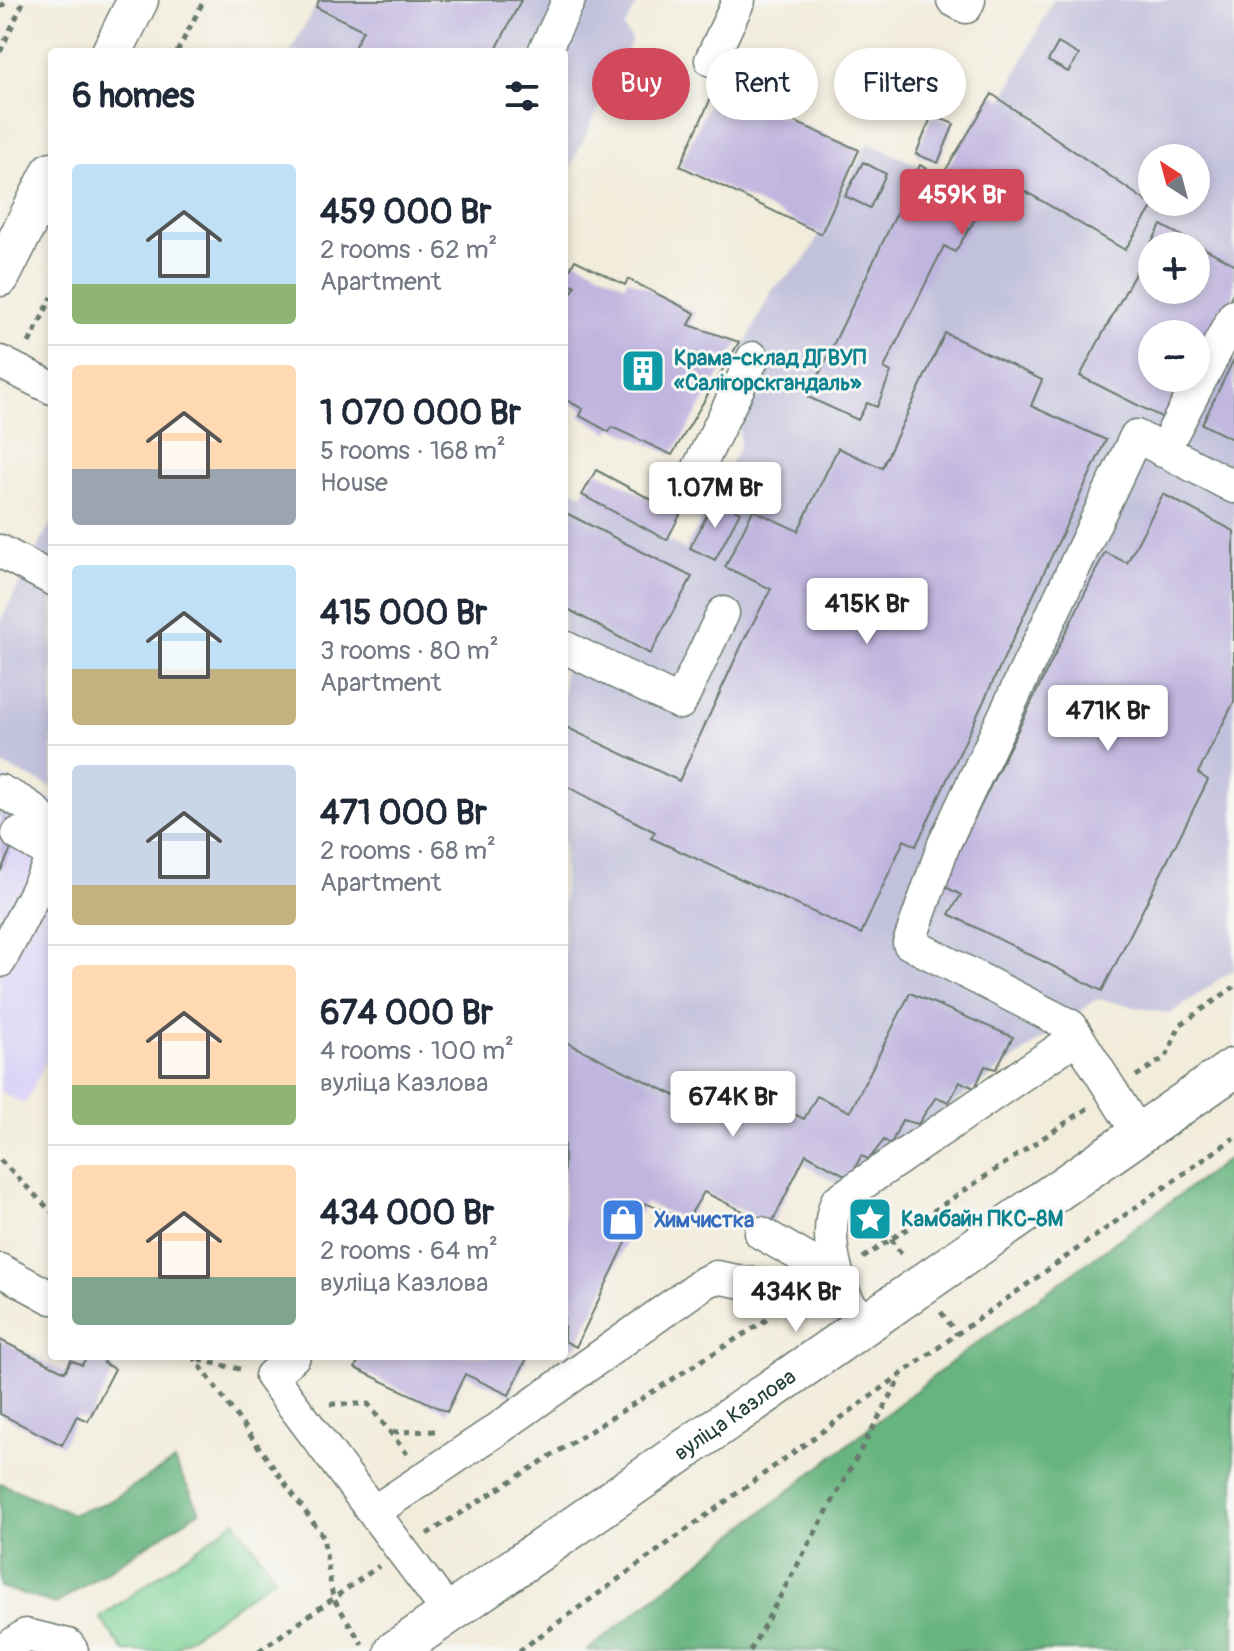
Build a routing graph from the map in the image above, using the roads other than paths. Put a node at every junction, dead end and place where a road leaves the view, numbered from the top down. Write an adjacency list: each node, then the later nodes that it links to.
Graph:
1 (138, 0): 6 (main road)
2 (569, 0): 7 (lane)
3 (739, 0): 8 (lane)
4 (953, 0): 5 (lane)
5 (969, 0)
6 (114, 48)
7 (546, 48)
8 (717, 48)
9 (48, 180): 10 (main road)
10 (0, 276)
11 (1234, 316): 15 (lane)
12 (753, 358): 16 (lane)
13 (0, 362): 14 (lane)
14 (48, 386)
15 (1163, 451): 17 (lane); 28 (lane)
16 (699, 467)
17 (1234, 487)
18 (0, 551): 19 (lane)
19 (48, 577)
20 (723, 613): 21 (lane)
21 (568, 649)
22 (0, 791): 24 (lane)
23 (18, 834): 25 (lane)
24 (48, 834)
25 (48, 854)
26 (48, 865): 27 (lane)
27 (0, 961)
28 (1077, 1037): 30 (lane); 34 (lane)
29 (1234, 1068): 30 (main road, вуліца Казлова)
30 (1139, 1135): 34 (main road, вуліца Казлова)
31 (761, 1233): 34 (lane)
32 (0, 1270): 33 (lane)
33 (48, 1296)
34 (850, 1301): 36 (lane); 37 (main road, вуліца Казлова)
35 (283, 1366): 36 (lane)
36 (375, 1511): 37 (lane)
37 (449, 1613): 40 (main road, вуліца Казлова)
38 (3, 1651): 39 (lane)
39 (72, 1651)
40 (395, 1651)

